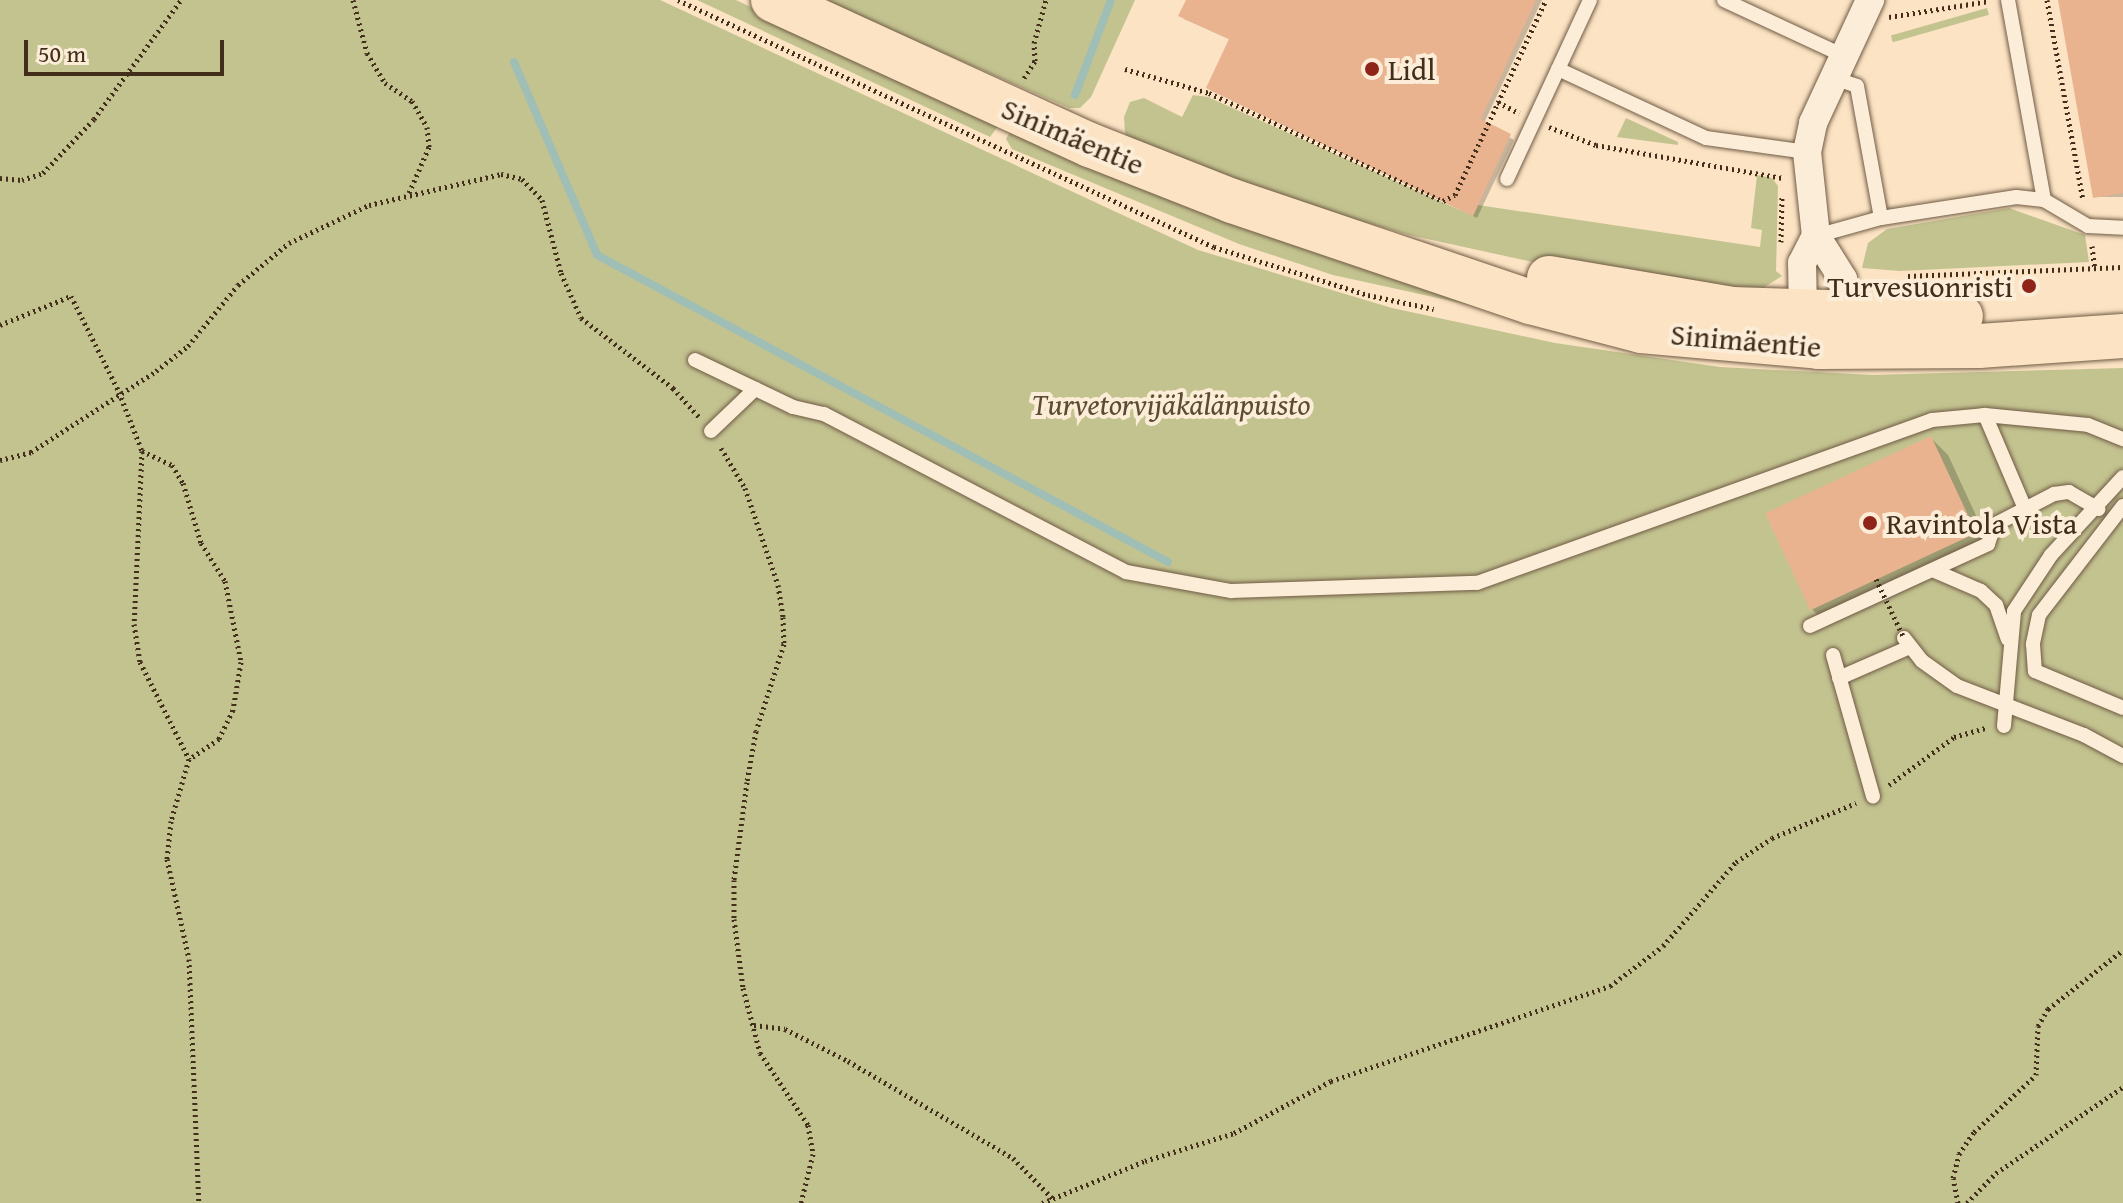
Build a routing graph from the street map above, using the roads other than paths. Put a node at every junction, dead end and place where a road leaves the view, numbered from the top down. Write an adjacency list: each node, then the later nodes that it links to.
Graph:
1 (773, 0): 15 (main road, Sinimäentie)
2 (1590, 0): 7 (lane)
3 (1724, 0): 6 (lane)
4 (2008, 0): 10 (lane)
5 (1880, 9): 6 (street)
6 (1839, 67): 8 (street); 11 (lane)
7 (1558, 69): 8 (lane); 9 (lane)
8 (1807, 152): 13 (street)
9 (1507, 179)
10 (2044, 200): 11 (lane); 12 (lane)
11 (1881, 218): 13 (lane)
12 (2123, 228)
13 (1816, 236): 15 (street); 15 (street)
14 (2123, 308): 15 (main road, Sinimäentie)
15 (1817, 313): 16 (main road, Sinimäentie)
16 (2123, 336)
17 (695, 360): 18 (lane)
18 (755, 389): 19 (lane); 20 (lane)
19 (1985, 415): 21 (lane); 23 (lane)
20 (711, 431)
21 (2123, 439)
22 (2123, 477): 25 (lane)
23 (2023, 504)
24 (2123, 506): 32 (lane)
25 (2098, 509): 26 (lane); 28 (lane)
26 (1935, 571): 27 (lane); 28 (lane)
27 (1810, 626)
28 (2009, 643): 31 (lane)
29 (1833, 655): 30 (lane)
30 (1839, 678): 31 (lane); 35 (lane)
31 (2007, 703): 33 (lane); 34 (lane)
32 (2123, 708)
33 (2004, 726)
34 (2123, 755)
35 (1873, 796)

